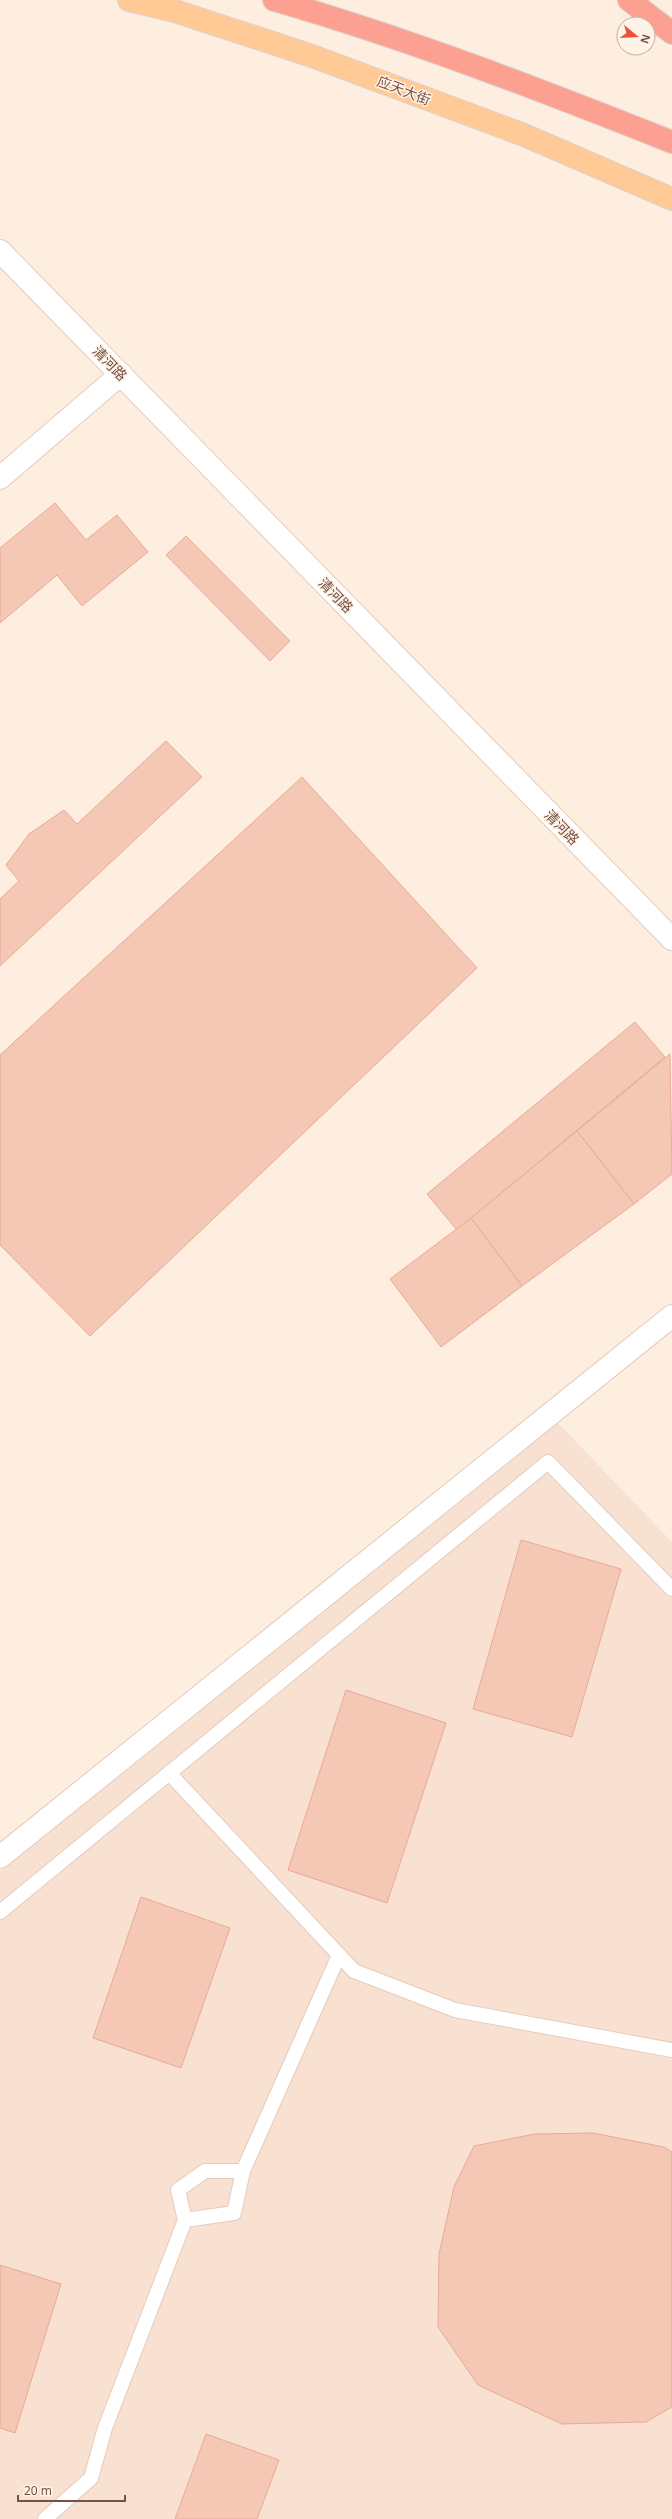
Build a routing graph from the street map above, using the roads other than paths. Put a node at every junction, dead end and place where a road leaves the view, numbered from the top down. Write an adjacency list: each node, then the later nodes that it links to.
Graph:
1 (129, 0): 6 (main road, 应天大街)
2 (274, 0): 5 (highway)
3 (629, 0): 4 (highway)
4 (672, 33)
5 (672, 142)
6 (672, 199)
7 (0, 250): 8 (street, 清河路)
8 (121, 374): 9 (street); 10 (street, 清河路)
9 (0, 478)
10 (672, 939)
11 (672, 1316): 14 (street)
12 (672, 1589): 13 (lane)
13 (169, 1773): 15 (lane); 16 (lane)
14 (0, 1857)
15 (0, 1912)
16 (339, 1955): 17 (lane); 18 (lane)
17 (672, 2050)
18 (243, 2171): 19 (lane); 19 (lane)
19 (185, 2220): 20 (lane)
20 (45, 2519)

